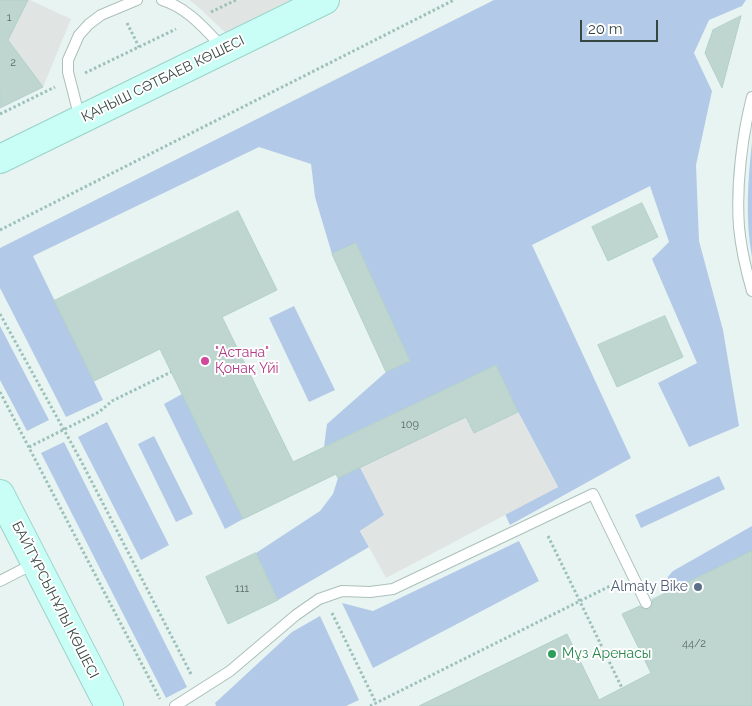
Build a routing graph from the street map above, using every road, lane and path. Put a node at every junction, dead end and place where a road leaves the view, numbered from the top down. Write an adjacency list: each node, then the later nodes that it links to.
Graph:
1 (137, 0): 10 (lane)
2 (162, 0): 6 (lane)
3 (236, 0): 6 (path)
4 (325, 0): 9 (main road, ҚАНЫШ СӘТБАЕВ КӨШЕСІ)
5 (454, 0): 15 (path)
6 (196, 19): 8 (path); 9 (lane)
7 (129, 28): 8 (path)
8 (139, 47): 10 (path)
9 (224, 49): 13 (main road, ҚАНЫШ СӘТБАЕВ КӨШЕСІ)
10 (70, 80): 12 (path); 13 (lane)
11 (752, 97): 16 (lane)
12 (0, 114)
13 (80, 120): 14 (main road, ҚАНЫШ СӘТБАЕВ КӨШЕСІ)
14 (0, 159)
15 (0, 230)
16 (752, 291)
17 (0, 314): 20 (path)
18 (171, 372): 20 (path)
19 (0, 392): 21 (path)
20 (64, 430): 21 (path); 31 (path)
21 (29, 447): 34 (path)
22 (0, 494): 24 (main road, БАЙТҰРСЫНҰЛЫ КӨШЕСІ)
23 (539, 519): 25 (lane); 27 (lane); 28 (path)
24 (36, 563): 26 (lane); 33 (main road, БАЙТҰРСЫНҰЛЫ КӨШЕСІ)
25 (632, 575): 28 (path); 29 (lane)
26 (0, 581)
27 (325, 597): 31 (lane); 32 (path)
28 (580, 601): 30 (path); 32 (path)
29 (646, 603)
30 (622, 688)
31 (199, 691): 35 (lane)
32 (376, 703): 36 (path)
33 (110, 706)
34 (164, 706)
35 (175, 706)
36 (370, 706)

